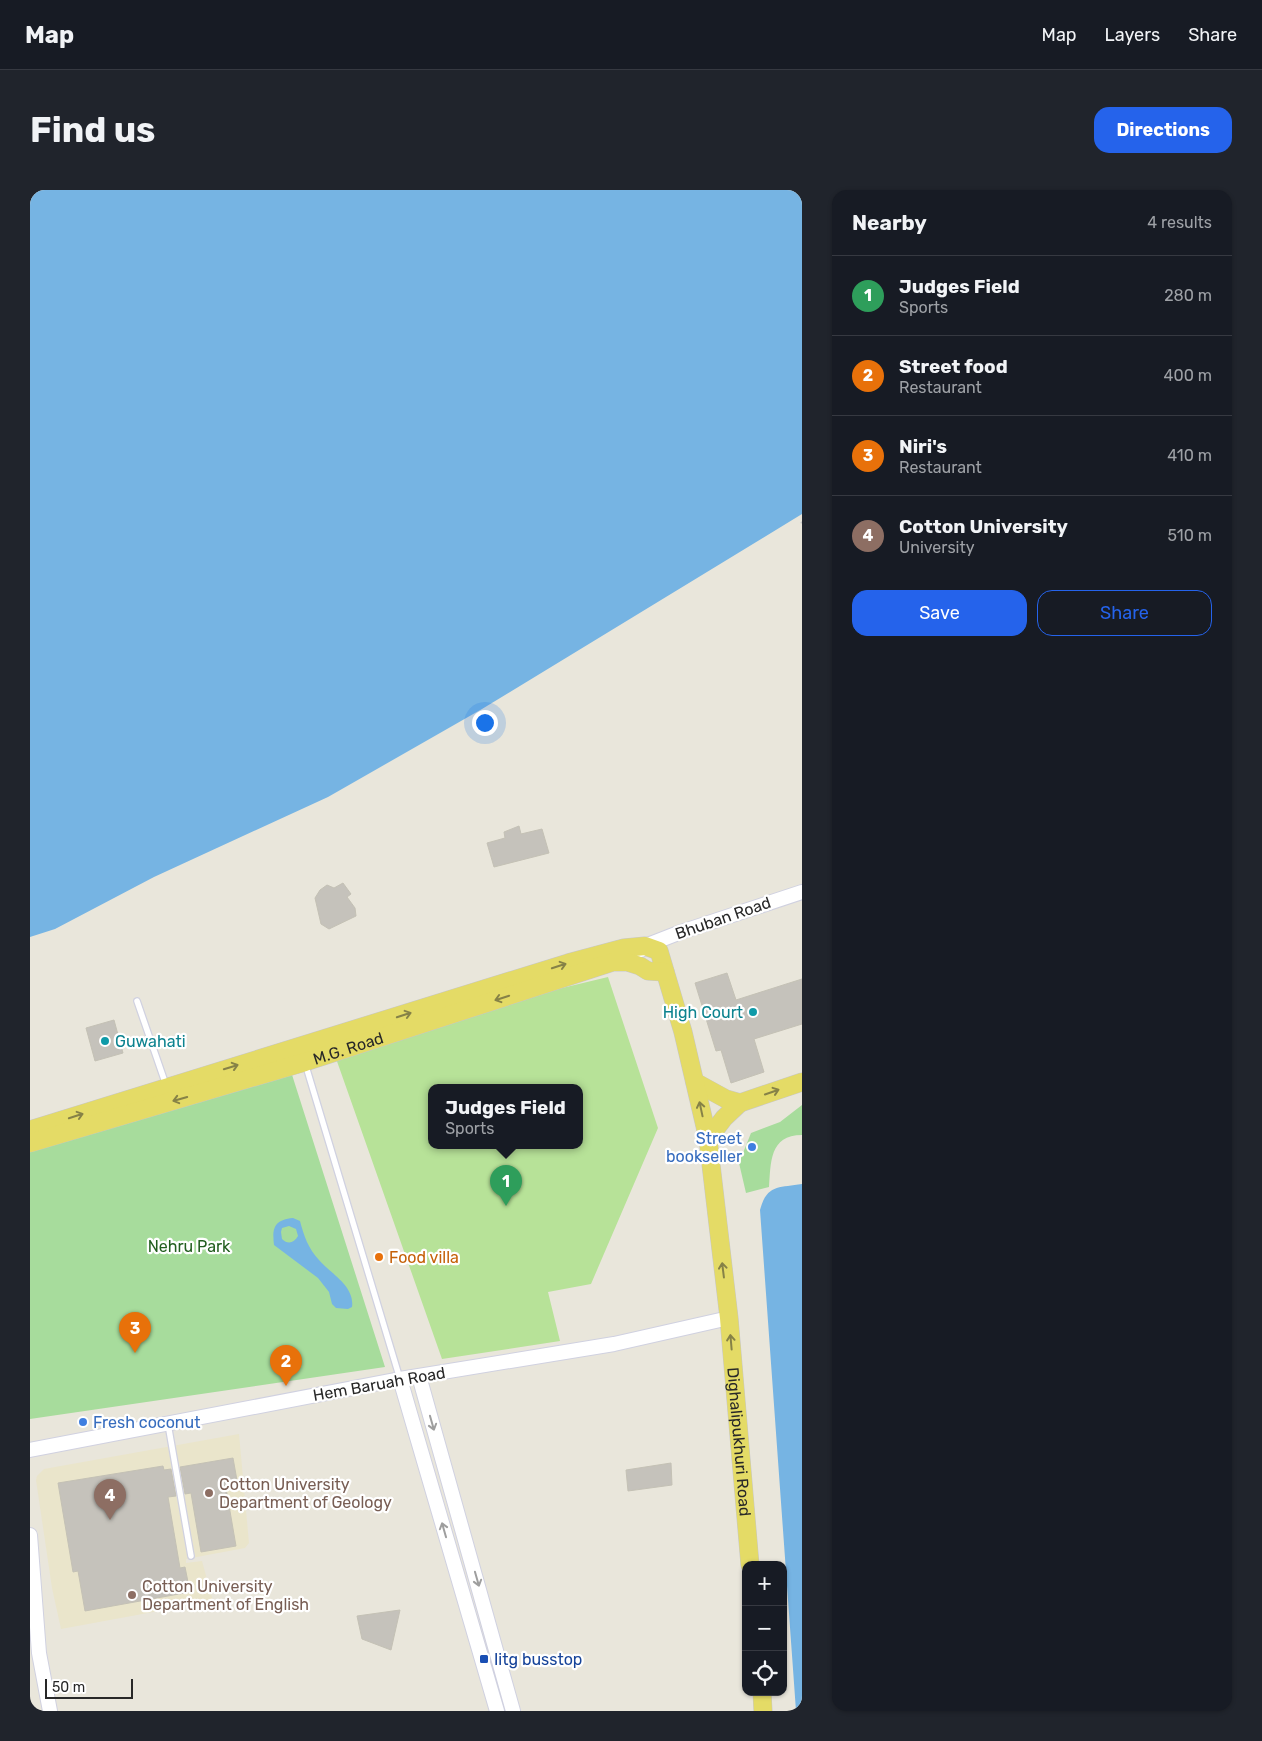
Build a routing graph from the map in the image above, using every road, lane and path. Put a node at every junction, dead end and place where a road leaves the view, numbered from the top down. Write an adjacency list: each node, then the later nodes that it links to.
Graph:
1 (802, 892): 2 (street, Bhuban Road)
2 (645, 946): 3 (street); 4 (main road, Dighalipukhuri Road); 9 (main road, one-way to 2)
3 (627, 962): 4 (main road, M.G. Road); 6 (main road, M.G. Road, one-way to 6)
4 (666, 972): 7 (main road, Dighalipukhuri Road)
5 (137, 1001): 9 (lane)
6 (305, 1062): 13 (main road, M.G. Road, one-way to 13); 16 (lane)
7 (695, 1082): 10 (main road); 12 (main road, Dighalipukhuri Road, one-way to 7)
8 (802, 1082): 10 (main road, one-way to 8)
9 (166, 1087): 11 (main road, one-way to 9)
10 (740, 1103): 12 (main road)
11 (30, 1130)
12 (708, 1139): 14 (main road, Dighalipukhuri Road, one-way to 12)
13 (30, 1143)
14 (729, 1318): 15 (street, Hem Baruah Road); 21 (main road, Dighalipukhuri Road, one-way to 14)
15 (419, 1376): 16 (street, Hem Baruah Road); 25 (street, one-way to 25)
16 (400, 1379): 17 (street, Hem Baruah Road); 24 (street, one-way to 16)
17 (168, 1424): 18 (street, Hem Baruah Road); 20 (lane)
18 (30, 1450)
19 (30, 1535): 23 (street)
20 (191, 1556)
21 (750, 1561)
22 (762, 1696): 26 (main road)
23 (50, 1711)
24 (497, 1711)
25 (513, 1711)
26 (763, 1711)

